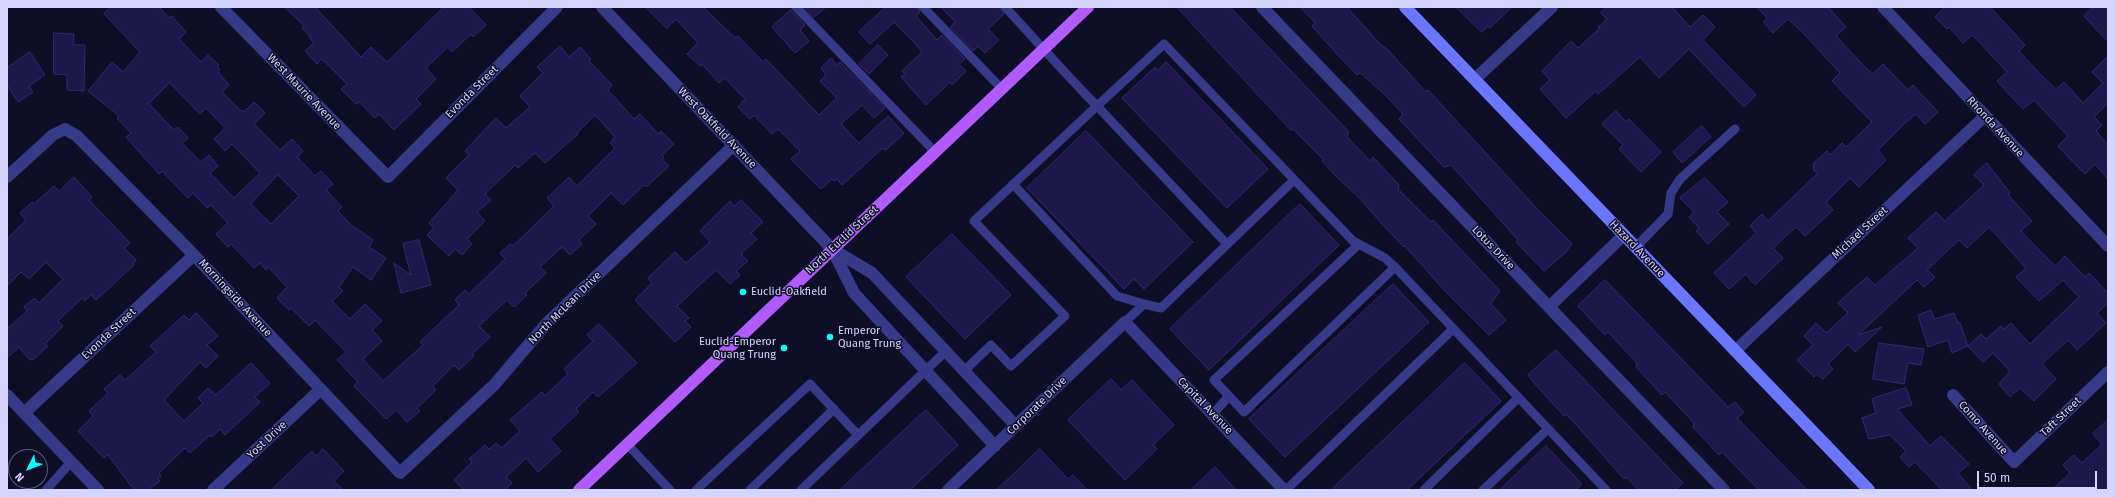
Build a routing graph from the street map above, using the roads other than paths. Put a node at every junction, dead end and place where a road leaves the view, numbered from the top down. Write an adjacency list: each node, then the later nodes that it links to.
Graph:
1 (221, 7): 21 (street, West Maurie Avenue)
2 (557, 7): 21 (street, Evonda Street)
3 (602, 7): 18 (street, West Oakfield Avenue)
4 (796, 7): 19 (lane)
5 (923, 7): 14 (lane)
6 (1004, 7): 12 (lane)
7 (1088, 7): 12 (main road, North Euclid Street)
8 (1262, 7): 33 (street, Lotus Drive)
9 (1406, 7): 13 (street, Hazard Avenue)
10 (1552, 7): 13 (street)
11 (1883, 7): 16 (street, Rhonda Avenue)
12 (1044, 48): 14 (main road, North Euclid Street); 15 (lane)
13 (1475, 79): 24 (street, Hazard Avenue)
14 (1002, 89): 19 (main road, North Euclid Street)
15 (1097, 106): 22 (lane); 23 (lane); 25 (lane)
16 (1985, 116): 27 (street, Rhonda Avenue); 37 (street, Michael Street)
17 (1735, 129): 28 (lane)
18 (734, 145): 29 (street, West Oakfield Avenue); 56 (street, North McLean Drive)
19 (935, 152): 29 (main road, North Euclid Street)
20 (7, 177): 30 (street, Morningside Avenue)
21 (388, 177)
22 (1294, 180): 25 (lane); 26 (lane)
23 (1013, 184): 32 (lane); 38 (lane)
24 (1624, 235): 28 (street, Hazard Avenue); 33 (street)
25 (1227, 244): 32 (lane)
26 (1359, 244): 31 (lane); 44 (lane)
27 (2108, 246)
28 (1636, 247): 37 (street, Hazard Avenue)
29 (832, 250): 36 (street); 39 (street); 52 (main road, North Euclid Street)
30 (194, 254): 41 (street, Morningside Avenue); 47 (street, Evonda Street)
31 (1395, 267): 35 (lane); 44 (lane)
32 (1144, 304): 34 (lane)
33 (1549, 307): 70 (street, Lotus Drive)
34 (1125, 322): 48 (street, Capital Avenue); 49 (street, Corporate Drive)
35 (1453, 329): 45 (lane); 66 (lane)
36 (947, 350): 38 (street); 39 (lane)
37 (1735, 351): 71 (street, Hazard Avenue)
38 (964, 370): 49 (street)
39 (926, 371): 51 (lane); 53 (street)
40 (2108, 372): 55 (street, Taft Street)
41 (321, 389): 56 (street, Morningside Avenue); 59 (street, Yost Drive)
42 (7, 395): 47 (street)
43 (1953, 395): 55 (street, Como Avenue)
44 (1229, 396): 48 (lane)
45 (1518, 398): 50 (lane); 67 (lane)
46 (834, 409): 51 (lane); 62 (lane); 63 (lane)
47 (24, 412): 54 (street)
48 (1213, 414): 66 (street, Capital Avenue)
49 (1016, 426): 53 (street, Corporate Drive)
50 (1548, 429): 68 (lane); 69 (lane)
51 (858, 435): 64 (lane)
52 (627, 444): 60 (main road, North Euclid Street); 61 (lane)
53 (995, 446): 65 (street, Corporate Drive)
54 (71, 462): 57 (lane); 58 (street)
55 (2014, 462)
56 (400, 473)
57 (46, 490)
58 (98, 490)
59 (213, 490)
60 (579, 490)
61 (670, 490)
62 (696, 490)
63 (750, 490)
64 (801, 490)
65 (948, 490)
66 (1285, 490)
67 (1424, 490)
68 (1483, 490)
69 (1606, 490)
70 (1724, 490)
71 (1869, 490)

